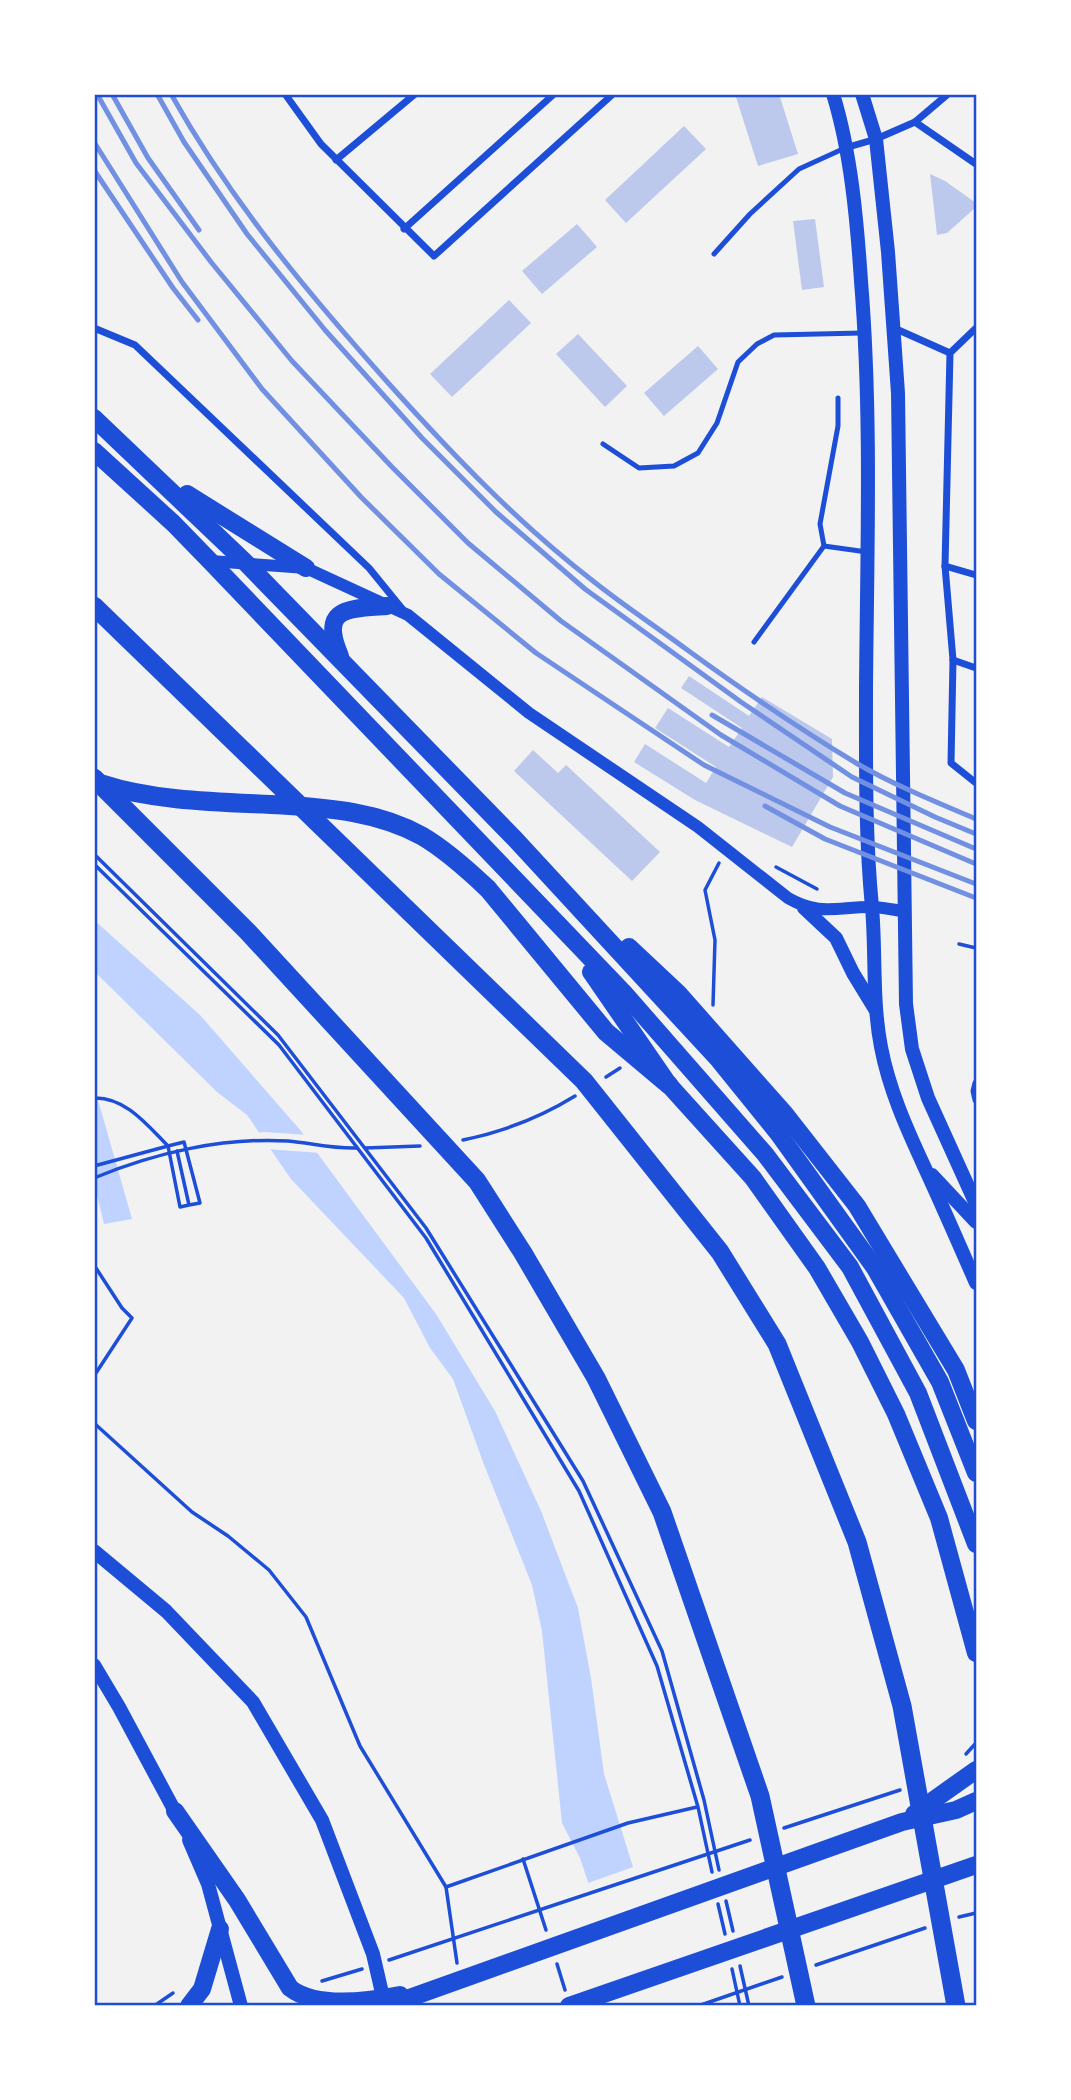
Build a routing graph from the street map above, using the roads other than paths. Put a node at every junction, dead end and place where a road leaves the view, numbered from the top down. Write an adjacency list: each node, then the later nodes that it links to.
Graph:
1 (285, 94): 11 (street)
2 (415, 94): 11 (street)
3 (554, 94): 13 (street)
4 (613, 94): 13 (street)
5 (833, 94): 10 (main road)
6 (862, 94): 9 (main road)
7 (948, 94): 8 (street)
8 (915, 122): 9 (street); 12 (street)
9 (876, 139): 10 (street); 15 (main road)
10 (845, 148): 14 (lane); 18 (main road)
11 (336, 160): 13 (street)
12 (976, 164)
13 (404, 229)
14 (714, 254)
15 (894, 328): 19 (street); 44 (main road)
16 (976, 328): 19 (street)
17 (95, 329): 34 (street)
18 (866, 333): 22 (lane); 26 (main road)
19 (950, 353): 29 (street)
20 (838, 398): 25 (lane)
21 (97, 416): 24 (main road)
22 (603, 444)
23 (94, 450): 27 (main road)
24 (145, 466): 28 (main road); 30 (main road)
25 (824, 546): 26 (lane); 35 (lane)
26 (867, 552): 42 (main road)
27 (210, 561): 28 (street); 45 (main road)
28 (245, 562): 30 (street); 37 (main road)
29 (945, 566): 31 (street); 36 (street)
30 (306, 568): 33 (street)
31 (976, 575)
32 (94, 606): 66 (highway)
33 (387, 606): 34 (street); 37 (main road)
34 (408, 615): 43 (street)
35 (754, 642)
36 (953, 660): 38 (street); 40 (street)
37 (343, 663): 41 (main road)
38 (976, 668)
39 (94, 780): 48 (highway); 72 (highway)
40 (976, 783)
41 (515, 839): 54 (main road); 55 (main road)
42 (872, 907): 43 (street); 44 (street); 46 (main road)
43 (804, 908): 46 (main road)
44 (904, 911): 51 (main road)
45 (568, 937): 48 (main road); 56 (main road)
46 (876, 1010): 50 (main road)
47 (976, 1083): 49 (street)
48 (669, 1085): 58 (main road)
49 (976, 1100)
50 (924, 1166): 52 (main road); 53 (main road)
51 (976, 1204)
52 (976, 1222)
53 (976, 1283)
54 (976, 1421)
55 (976, 1473)
56 (976, 1544)
57 (94, 1550): 70 (main road)
58 (976, 1653)
59 (95, 1667): 62 (main road)
60 (976, 1770): 63 (main road)
61 (976, 1801): 63 (main road)
62 (175, 1811): 65 (main road); 67 (main road)
63 (902, 1822): 67 (main road)
64 (973, 1871): 71 (main road)
65 (220, 1929): 68 (main road); 69 (main road)
66 (951, 1970): 73 (highway); 74 (highway)
67 (428, 1989): 70 (main road)
68 (189, 2006)
69 (241, 2006)
70 (386, 2006)
71 (569, 2006)
72 (806, 2006)
73 (957, 2006)
74 (963, 2006)

